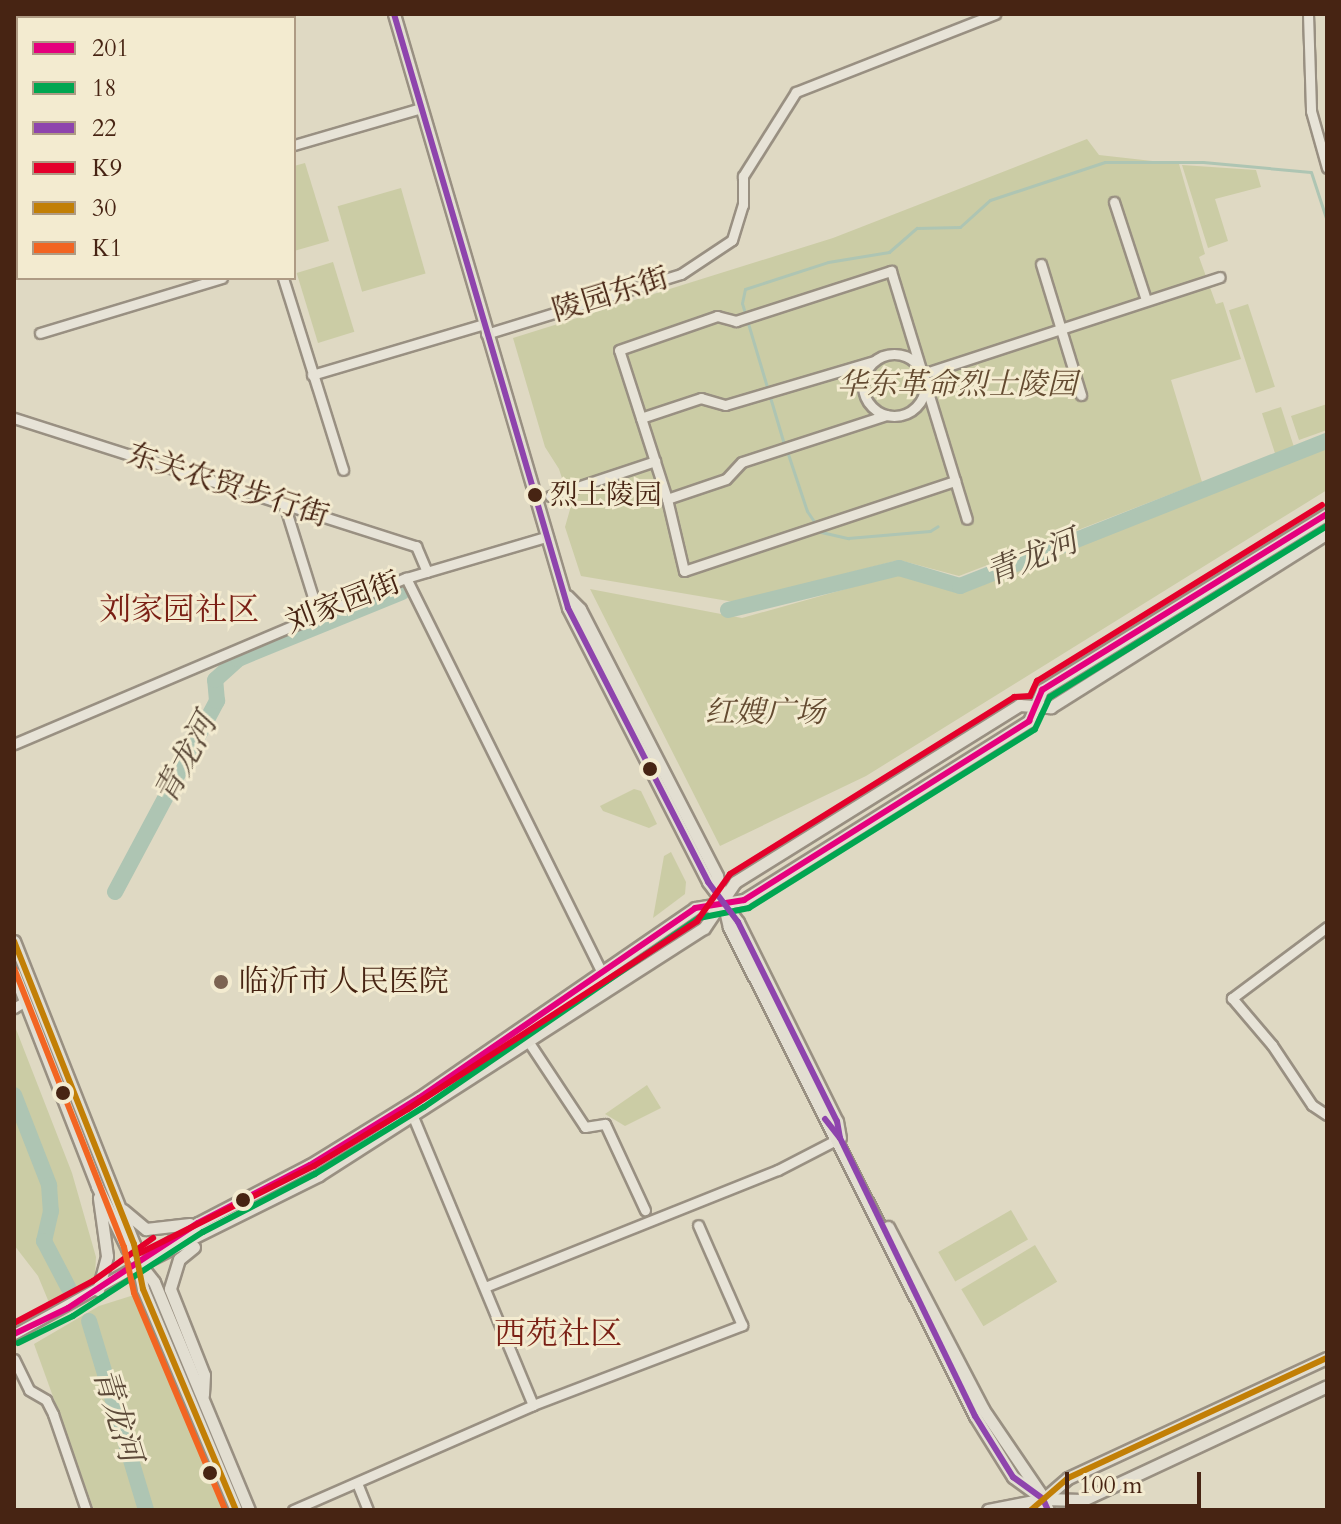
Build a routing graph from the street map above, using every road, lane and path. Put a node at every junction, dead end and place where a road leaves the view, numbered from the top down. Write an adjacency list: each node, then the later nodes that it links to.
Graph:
1 (394, 14): 4 (main road)
2 (995, 14): 14 (street, 陵园东街)
3 (1308, 14): 6 (street)
4 (421, 108): 5 (street); 14 (main road)
5 (296, 144)
6 (1327, 168)
7 (1114, 202): 12 (street)
8 (1041, 264): 13 (street)
9 (1220, 277): 12 (street)
10 (215, 280): 15 (street)
11 (284, 280): 18 (street)
12 (1146, 300): 13 (street)
13 (1061, 328): 17 (street); 19 (street)
14 (485, 329): 18 (street, 陵园东街); 32 (main road)
15 (40, 333)
16 (874, 361): 17 (street); 20 (street); 22 (street)
17 (923, 374): 20 (street); 22 (street); 25 (street)
18 (312, 375): 24 (street)
19 (1081, 395)
20 (887, 415): 27 (street)
21 (14, 418): 28 (street, 东关农贸步行街)
22 (641, 418): 23 (street)
23 (655, 461): 26 (street); 27 (street)
24 (343, 470)
25 (955, 481): 27 (street); 30 (street)
26 (550, 496)
27 (667, 499)
28 (284, 504): 33 (street, 东关农贸步行街); 35 (street)
29 (1327, 514): 36 (main road)
30 (967, 519)
31 (1327, 533): 36 (main road)
32 (545, 537): 33 (street, 刘家园街); 38 (main road)
33 (427, 572): 34 (street, 刘家园街)
34 (406, 578): 35 (street, 刘家园街); 41 (street)
35 (318, 613): 37 (street, 刘家园街)
36 (1037, 706): 38 (main road); 38 (main road)
37 (14, 744)
38 (725, 903): 41 (main road); 44 (main road); 47 (main road)
39 (1327, 927): 45 (street)
40 (14, 941): 49 (main road)
41 (601, 971): 51 (main road)
42 (14, 973): 43 (main road)
43 (19, 1004): 48 (main road)
44 (528, 1041): 46 (main road); 50 (street)
45 (1327, 1115)
46 (413, 1117): 53 (main road); 55 (street)
47 (840, 1138): 55 (street); 65 (main road)
48 (97, 1186): 54 (main road); 56 (main road)
49 (112, 1197): 51 (main road); 54 (main road)
50 (645, 1210)
51 (198, 1223): 54 (main road)
52 (698, 1225): 62 (street)
53 (212, 1232): 54 (main road); 61 (main road)
54 (140, 1264): 56 (street); 61 (main road); 67 (main road)
55 (485, 1287): 62 (street)
56 (98, 1290): 57 (street)
57 (14, 1334)
58 (1327, 1358): 65 (main road)
59 (14, 1359): 66 (street)
60 (1327, 1386): 64 (main road)
61 (203, 1399): 68 (main road)
62 (533, 1405): 63 (street)
63 (357, 1483): 69 (street); 70 (street)
64 (1082, 1505): 65 (main road)
65 (1047, 1507): 71 (main road); 72 (main road)
66 (86, 1510)
67 (236, 1510)
68 (249, 1510)
69 (293, 1510)
70 (368, 1510)
71 (988, 1510)
72 (1031, 1510)

